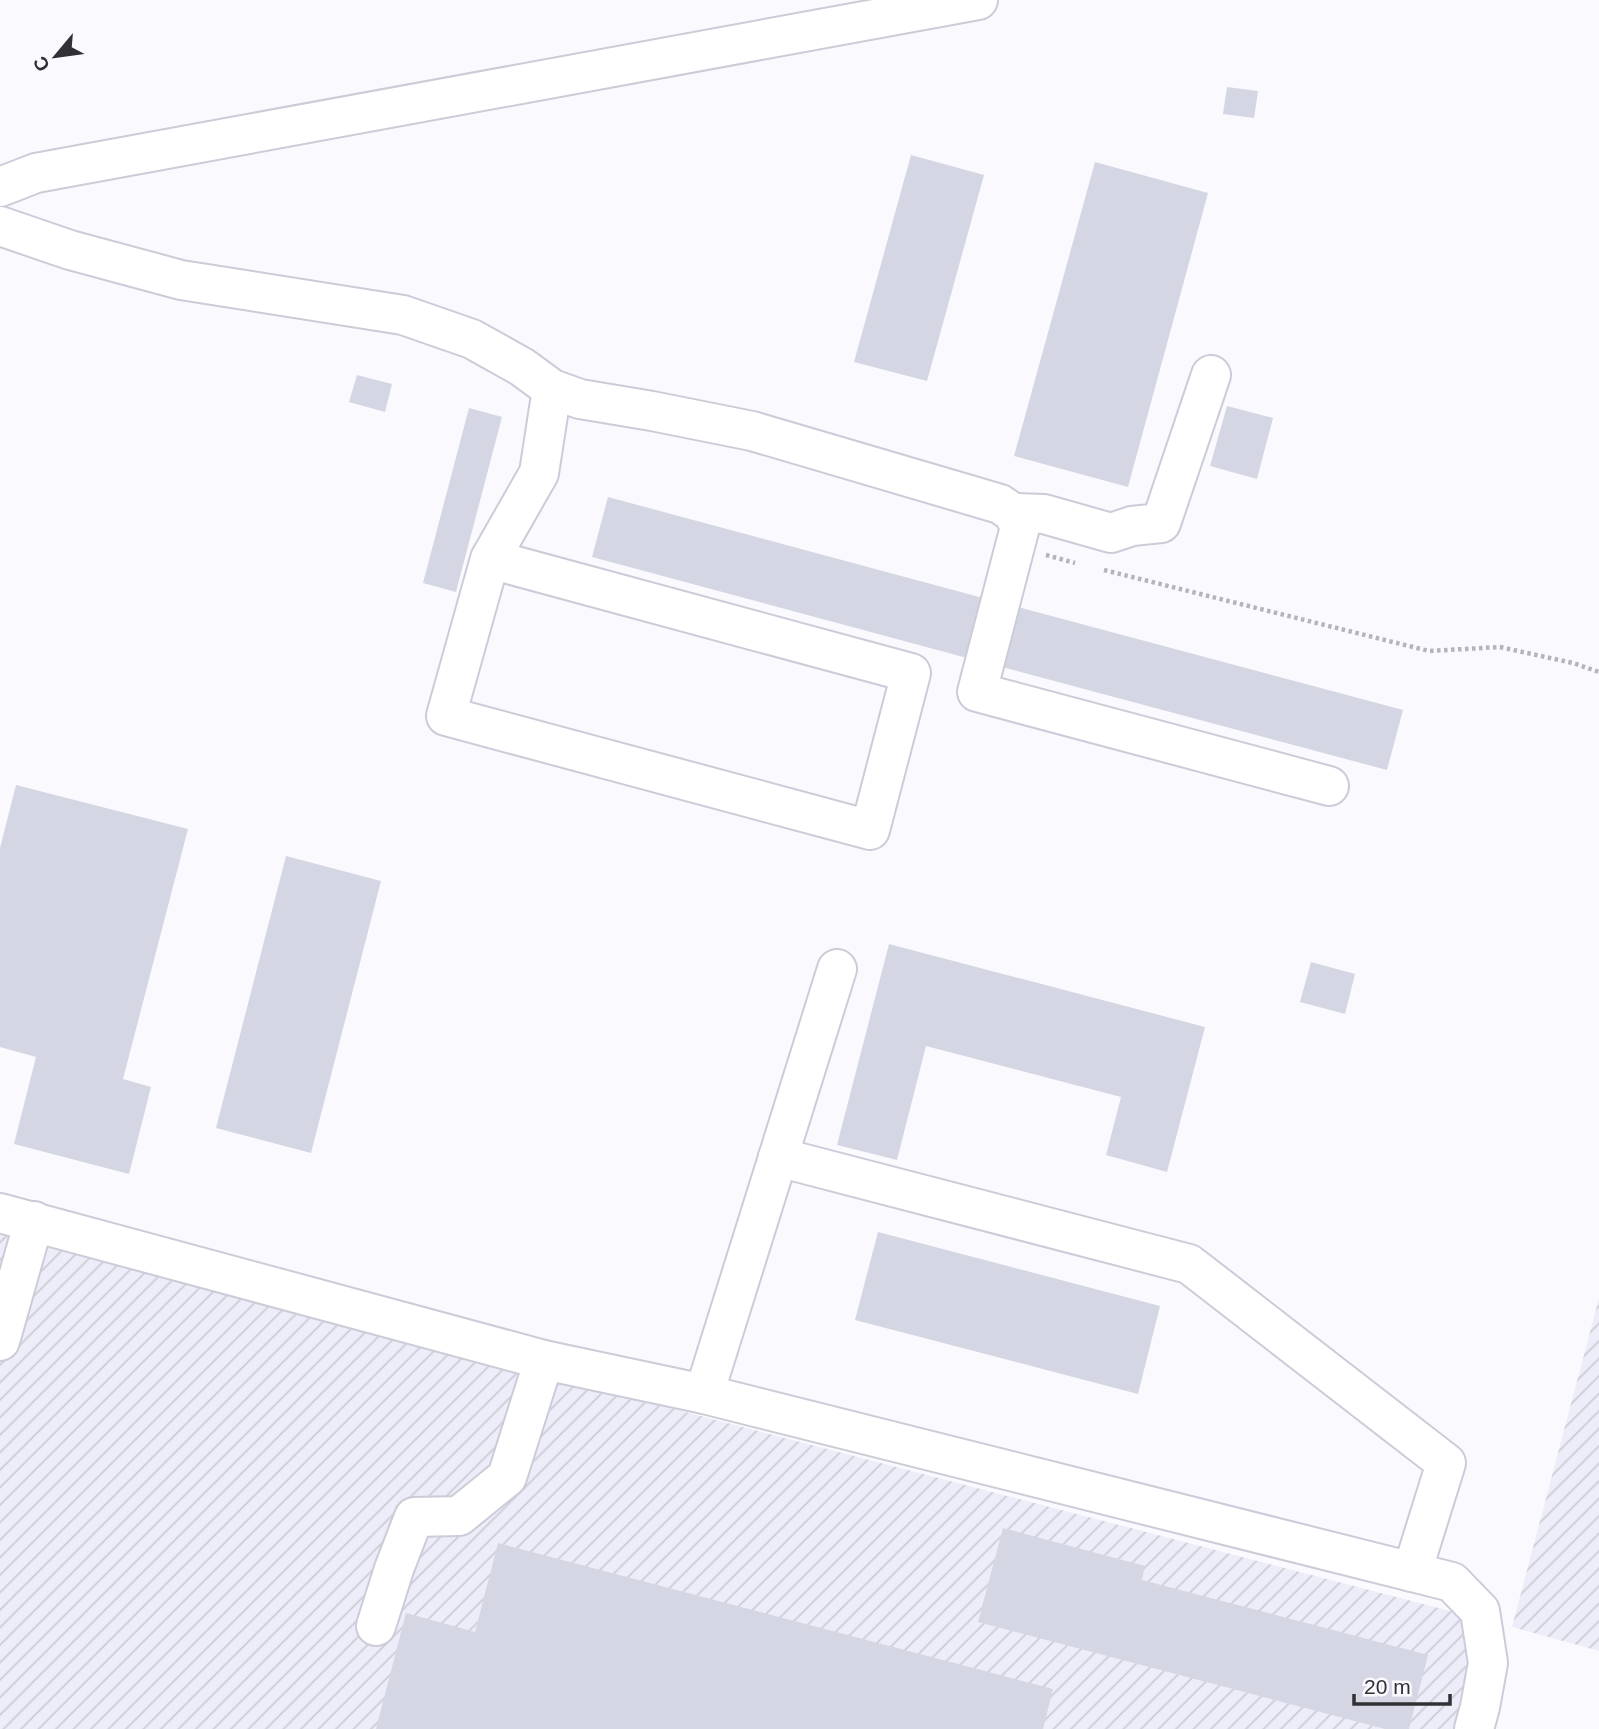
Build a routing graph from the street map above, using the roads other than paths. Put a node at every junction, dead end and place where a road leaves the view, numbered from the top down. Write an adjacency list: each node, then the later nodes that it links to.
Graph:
1 (978, 0): 2 (street)
2 (0, 187)
3 (0, 226): 5 (street)
4 (1211, 375): 6 (street)
5 (552, 389): 6 (street); 7 (street)
6 (1016, 529): 8 (street)
7 (490, 559): 7 (street)
8 (1329, 786)
9 (837, 969): 10 (street)
10 (778, 1157): 14 (street); 15 (street)
11 (17, 1217): 12 (street); 13 (street)
12 (0, 1341)
13 (544, 1360): 14 (street); 16 (street)
14 (704, 1394): 15 (street)
15 (1412, 1572): 17 (street)
16 (376, 1626)
17 (1474, 1729)

